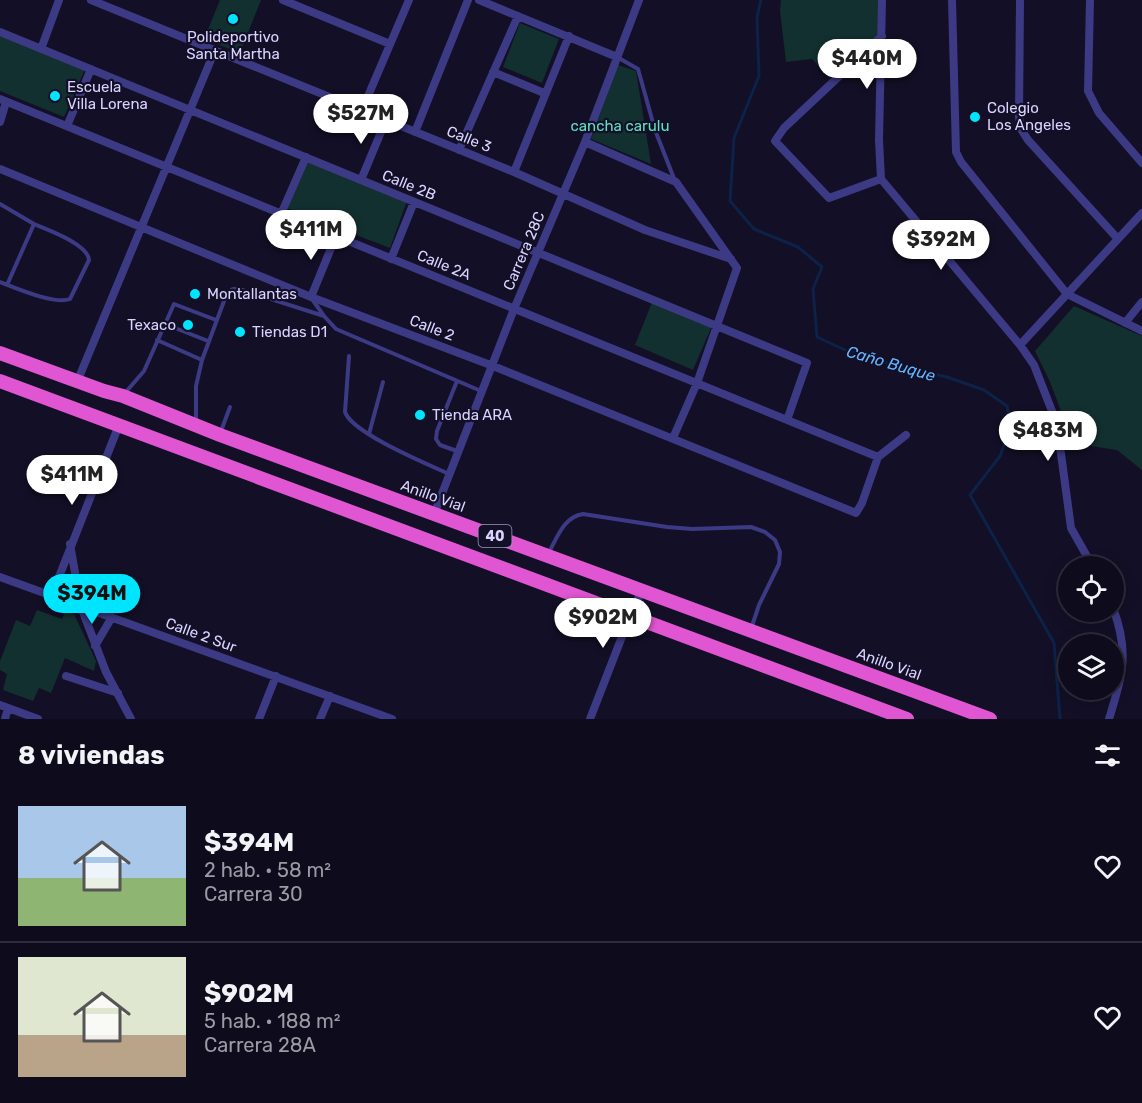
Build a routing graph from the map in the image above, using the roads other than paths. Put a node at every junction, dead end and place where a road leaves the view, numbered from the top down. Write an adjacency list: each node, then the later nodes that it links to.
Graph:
1 (59, 0): 17 (street)
2 (91, 0): 18 (street, Calle 3)
3 (283, 0): 16 (street)
4 (409, 0): 16 (street)
5 (468, 0): 29 (street)
6 (479, 0): 12 (street)
7 (882, 0): 15 (street)
8 (952, 0): 54 (street)
9 (1020, 0): 48 (street)
10 (1090, 0): 33 (street)
11 (637, 1): 19 (street, Carrera 28C)
12 (518, 16): 14 (street); 21 (street)
13 (0, 32): 17 (street, Calle 2B)
14 (569, 36): 19 (street); 22 (street)
15 (882, 36): 37 (street); 37 (street)
16 (390, 44): 25 (street)
17 (41, 49): 20 (street, Calle 2B)
18 (215, 50): 24 (street); 25 (street, Calle 3)
19 (617, 57): 30 (street, Carrera 28C); 39 (lane)
20 (91, 69): 24 (street, Calle 2B); 28 (street)
21 (493, 72): 22 (street); 31 (street)
22 (544, 93): 36 (street)
23 (3, 101): 27 (street); 28 (street, Calle 2A)
24 (190, 110): 32 (street, Calle 2B); 34 (street)
25 (362, 110): 26 (street, Calle 3)
26 (386, 120): 29 (street, Calle 3); 38 (street)
27 (0, 122)
28 (66, 126): 34 (street, Calle 2A)
29 (415, 132): 31 (street, Calle 3)
30 (585, 142): 39 (street); 40 (street, Carrera 28C)
31 (459, 150): 36 (street, Calle 3)
32 (306, 157): 38 (street, Calle 2B); 44 (street)
33 (1142, 163)
34 (166, 167): 44 (street, Calle 2A); 46 (street)
35 (0, 169): 46 (street, Calle 2)
36 (514, 172): 40 (street, Calle 3)
37 (881, 179): 66 (street)
38 (361, 180): 41 (street, Calle 2B)
39 (675, 182): 51 (street)
40 (564, 194): 49 (street, Carrera 28C); 51 (street, Calle 3)
41 (414, 202): 49 (street, Calle 2B); 50 (street)
42 (0, 204): 45 (lane)
43 (1142, 213): 48 (street)
44 (281, 214): 47 (street, Calle 2A)
45 (34, 224): 53 (lane); 53 (lane)
46 (142, 226): 55 (street, Calle 2); 73 (street)
47 (336, 236): 50 (street, Calle 2A); 55 (street)
48 (1118, 239): 54 (street)
49 (538, 253): 57 (street, Carrera 28C); 62 (street, Calle 2B)
50 (391, 259): 57 (street, Calle 2A)
51 (733, 262): 62 (street)
52 (0, 282): 53 (lane)
53 (7, 285)
54 (1068, 294): 60 (street); 66 (street)
55 (311, 297): 58 (lane); 70 (street, Calle 2)
56 (1142, 302): 60 (street)
57 (514, 309): 70 (street, Carrera 28C); 75 (street, Calle 2A)
58 (324, 316): 59 (lane); 72 (lane)
59 (216, 320): 61 (lane); 65 (lane)
60 (1125, 323): 63 (street)
61 (165, 324): 64 (lane); 65 (lane)
62 (718, 326): 75 (street); 79 (street, Calle 2B)
63 (1142, 331)
64 (158, 340): 69 (lane); 77 (lane)
65 (208, 341): 69 (lane)
66 (1020, 345): 92 (street)
67 (0, 353): 73 (highway, Anillo Vial / 40)
68 (349, 356): 82 (lane)
69 (202, 360): 80 (lane)
70 (493, 366): 76 (street, Carrera 28C); 85 (street, Calle 2)
71 (0, 381): 81 (highway, 40)
72 (457, 381): 76 (lane); 86 (lane)
73 (77, 382): 77 (highway, Anillo Vial / 40)
74 (383, 382): 82 (lane)
75 (697, 383): 79 (street, Calle 2A); 85 (street)
76 (482, 392): 86 (street, Carrera 28C)
77 (123, 396): 80 (highway, Anillo Vial / 40)
78 (230, 406): 83 (lane)
79 (787, 420): 87 (street, Calle 2A)
80 (196, 424): 83 (highway, Anillo Vial / 40)
81 (119, 425): 90 (street); 97 (highway, 40)
82 (369, 434): 88 (lane)
83 (220, 435): 89 (highway, Anillo Vial / 40)
84 (906, 435): 87 (street)
85 (673, 438): 87 (street, Calle 2)
86 (458, 451): 88 (street, Carrera 28C)
87 (878, 457)
88 (449, 474): 89 (street, Carrera 28C)
89 (434, 514): 91 (highway, Anillo Vial / 40)
90 (70, 544): 95 (street); 96 (street)
91 (547, 555): 94 (highway, Anillo Vial / 40); 100 (lane)
92 (1087, 556)
93 (0, 577): 95 (street, Calle 2 Sur)
94 (642, 590): 97 (street); 100 (highway, Anillo Vial / 40)
95 (51, 597): 96 (street, Calle 2 Sur)
96 (81, 607): 98 (street, Calle 2 Sur); 101 (street)
97 (630, 616): 113 (street); 114 (highway, 40)
98 (112, 617): 101 (street); 103 (street, Calle 2 Sur)
99 (1117, 622): 116 (street)
100 (751, 631): 115 (highway, Anillo Vial / 40)
101 (95, 646): 104 (street)
102 (66, 676): 104 (street)
103 (276, 676): 105 (street, Calle 2 Sur); 110 (street)
104 (118, 693): 109 (street)
105 (330, 696): 111 (street); 112 (street, Calle 2 Sur)
106 (4, 706): 107 (street); 108 (street)
107 (5, 719)
108 (38, 719)
109 (131, 719)
110 (260, 719)
111 (320, 719)
112 (393, 719)
113 (590, 719)
114 (907, 719)
115 (990, 719)
116 (1109, 719)

